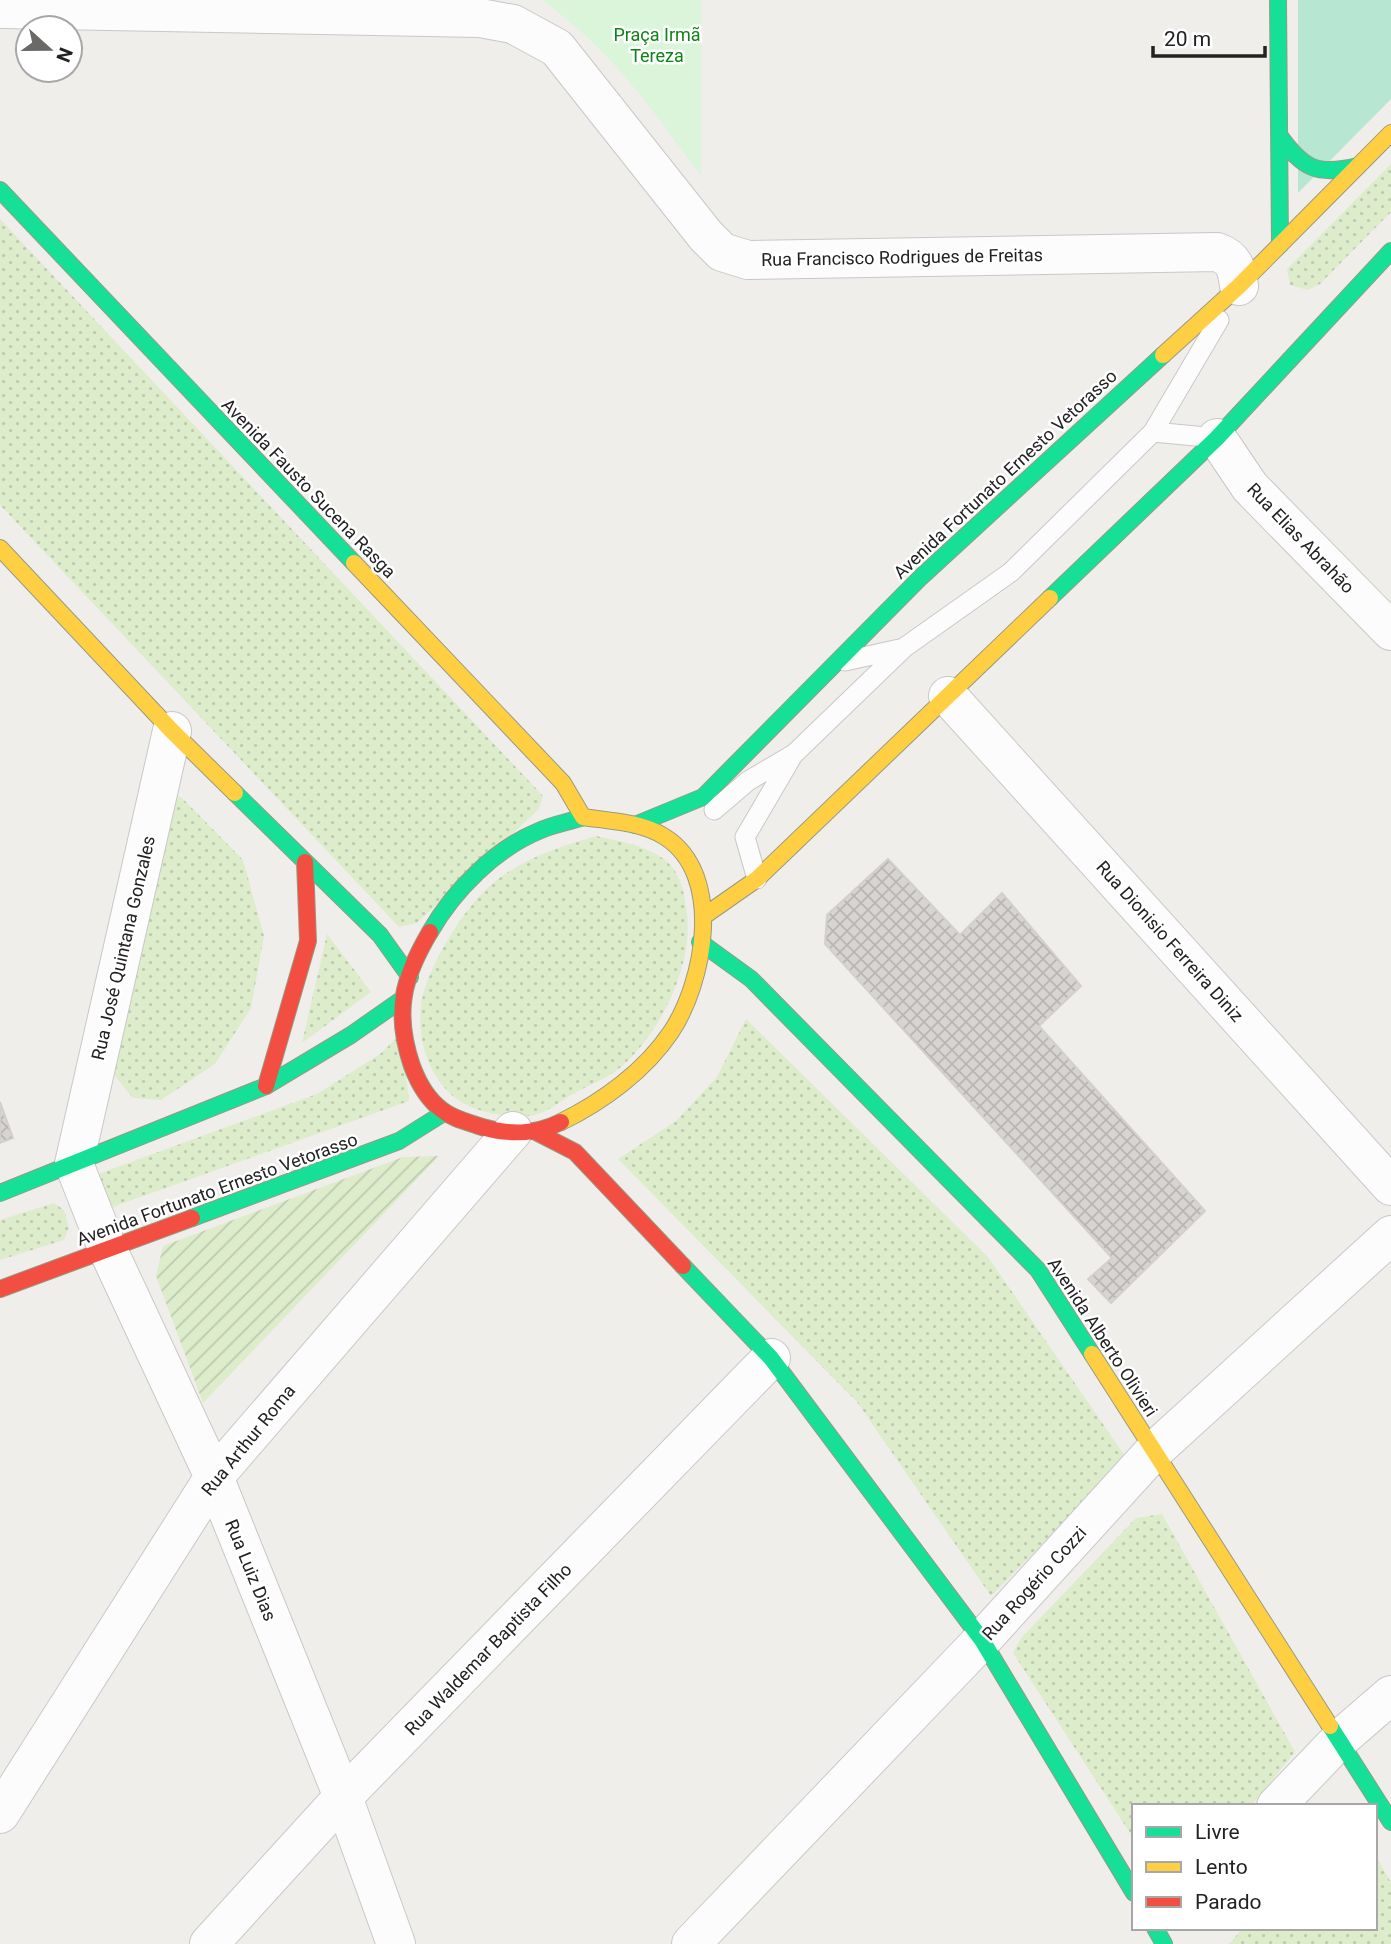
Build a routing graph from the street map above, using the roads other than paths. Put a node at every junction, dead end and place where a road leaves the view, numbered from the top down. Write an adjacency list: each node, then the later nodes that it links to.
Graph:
1 (1278, 0): 4 (main road)
2 (0, 9): 9 (street, Rua Francisco Rodrigues de Freitas)
3 (1391, 133): 5 (main road, Avenida Fortunato Ernesto Vetorasso)
4 (1279, 135): 5 (main road); 7 (main road)
5 (1358, 166): 7 (main road, Avenida Fortunato Ernesto Vetorasso)
6 (0, 190): 19 (main road, Avenida Fausto Sucena Rasga)
7 (1280, 245): 9 (main road, Avenida Fortunato Ernesto Vetorasso)
8 (1391, 251): 11 (main road)
9 (1239, 286): 10 (lane); 15 (main road, Avenida Fortunato Ernesto Vetorasso)
10 (1153, 432): 11 (lane); 14 (lane)
11 (1217, 438): 13 (street, Rua Elias Abrahão); 16 (main road)
12 (0, 548): 17 (main road)
13 (1391, 631)
14 (905, 648): 15 (lane); 18 (lane)
15 (836, 663): 20 (main road, Avenida Fortunato Ernesto Vetorasso)
16 (948, 696): 22 (main road); 31 (street, Rua Dionisio Ferreira Diniz)
17 (172, 731): 21 (main road); 30 (street, Rua José Quintana Gonzales)
18 (794, 754): 20 (lane); 22 (lane)
19 (583, 817): 20 (main road); 25 (main road)
20 (635, 825): 23 (main road)
21 (305, 862): 25 (main road); 27 (main road)
22 (757, 879): 23 (main road)
23 (704, 916): 24 (main road)
24 (700, 942): 29 (main road); 37 (main road, Avenida Alberto Olivieri)
25 (410, 977): 26 (main road)
26 (401, 1000): 27 (main road); 28 (main road)
27 (266, 1086): 30 (main road)
28 (442, 1114): 29 (main road); 34 (main road, Avenida Fortunato Ernesto Vetorasso)
29 (525, 1132): 36 (main road); 38 (street, Rua Arthur Roma)
30 (74, 1164): 32 (main road); 34 (street, Rua Luiz Dias)
31 (1391, 1186)
32 (0, 1192)
33 (1391, 1235): 37 (street, Rua Rogério Cozzi)
34 (108, 1250): 35 (main road, Avenida Fortunato Ernesto Vetorasso); 38 (street, Rua Luiz Dias)
35 (0, 1289)
36 (771, 1358): 39 (main road); 42 (street, Rua Waldemar Baptista Filho)
37 (1154, 1451): 39 (street, Rua Rogério Cozzi); 41 (main road, Avenida Alberto Olivieri)
38 (214, 1477): 42 (street, Rua Luiz Dias); 44 (street, Rua Arthur Roma)
39 (982, 1640): 46 (main road); 49 (street, Rua Rogério Cozzi)
40 (1391, 1695): 41 (street)
41 (1340, 1739): 43 (street); 45 (main road, Avenida Alberto Olivieri)
42 (343, 1797): 47 (street, Rua Waldemar Baptista Filho); 48 (street, Rua Luiz Dias)
43 (1278, 1804)
44 (0, 1814)
45 (1391, 1822)
46 (1132, 1890)
47 (209, 1944)
48 (396, 1944)
49 (691, 1944)

